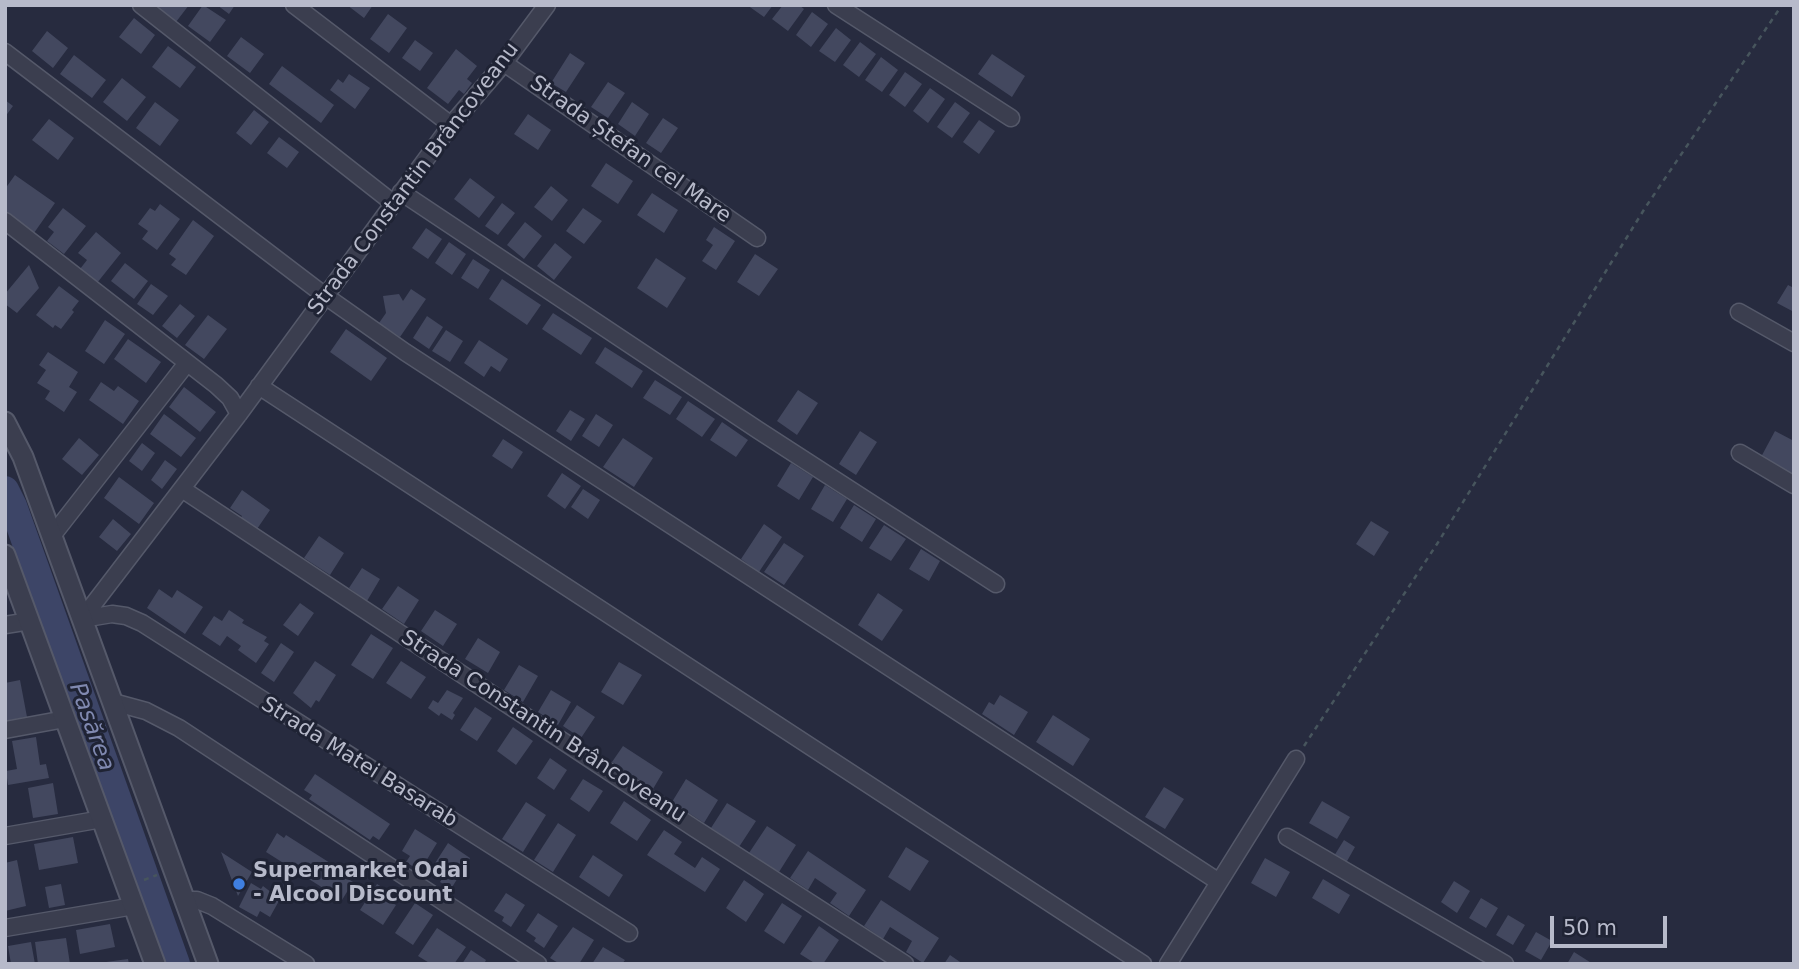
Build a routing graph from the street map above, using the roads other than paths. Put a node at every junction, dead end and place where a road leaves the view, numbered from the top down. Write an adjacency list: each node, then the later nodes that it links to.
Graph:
1 (141, 5): 9 (street)
2 (294, 5): 8 (street)
3 (546, 5): 6 (street, Strada Constantin Brâncoveanu)
4 (836, 5): 7 (street)
5 (5, 52): 12 (street)
6 (504, 62): 8 (street, Strada Constantin Brâncoveanu); 11 (street, Strada Ștefan cel Mare)
7 (1011, 118)
8 (451, 125): 9 (street, Strada Constantin Brâncoveanu)
9 (397, 198): 12 (street, Strada Constantin Brâncoveanu); 24 (street)
10 (5, 221): 15 (street)
11 (757, 238)
12 (324, 295): 16 (street, Strada Constantin Brâncoveanu); 35 (street)
13 (1739, 312): 14 (street)
14 (1794, 343)
15 (187, 363): 17 (street); 22 (street)
16 (259, 386): 17 (street, Strada Constantin Brâncoveanu); 45 (street)
17 (239, 414): 21 (street, Strada Constantin Brâncoveanu)
18 (5, 422): 22 (street)
19 (1740, 453): 20 (street)
20 (1794, 485)
21 (182, 489): 25 (street, Strada Constantin Brâncoveanu); 44 (street, Strada Constantin Brâncoveanu)
22 (52, 536): 25 (street)
23 (7, 562): 26 (street)
24 (996, 584)
25 (82, 620): 28 (street); 39 (street, Strada Matei Basarab)
26 (30, 621): 27 (street); 29 (street)
27 (5, 625)
28 (113, 702): 36 (street); 43 (street)
29 (65, 719): 30 (street); 32 (street)
30 (5, 730)
31 (1296, 759): 35 (street)
32 (102, 819): 33 (street); 37 (street)
33 (5, 836)
34 (1287, 837): 47 (street)
35 (1219, 882): 46 (street)
36 (185, 900): 41 (street); 42 (street)
37 (134, 906): 38 (street); 40 (street)
38 (5, 928)
39 (629, 933)
40 (155, 964)
41 (208, 964)
42 (306, 964)
43 (538, 964)
44 (905, 964)
45 (1143, 964)
46 (1168, 964)
47 (1505, 964)

